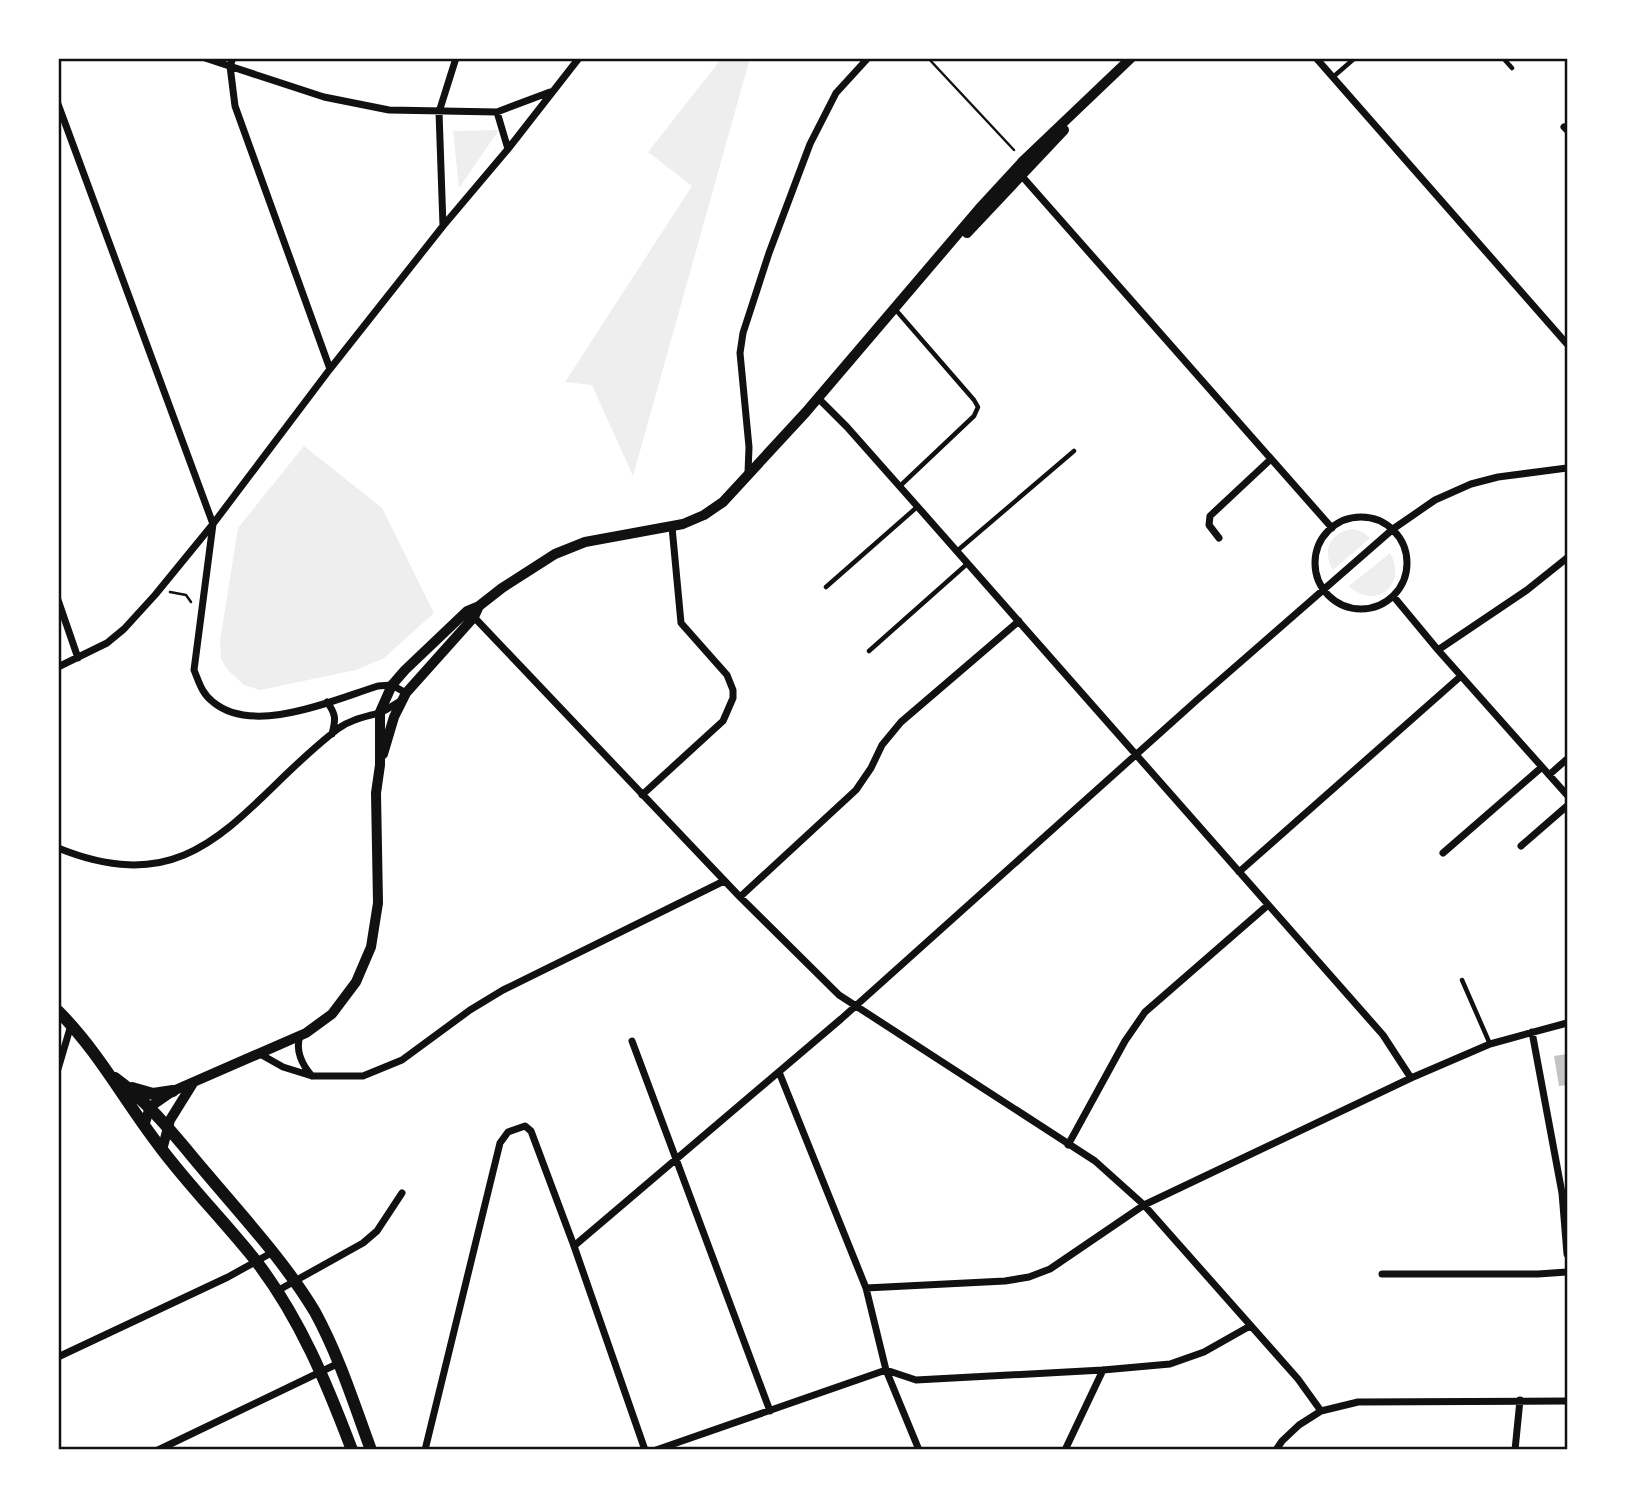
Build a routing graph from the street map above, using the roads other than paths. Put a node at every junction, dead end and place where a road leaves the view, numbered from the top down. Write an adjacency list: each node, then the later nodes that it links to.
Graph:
1 (205, 58): 10 (street)
2 (233, 58): 10 (street)
3 (456, 58): 16 (street)
4 (579, 58): 14 (street)
5 (868, 58): 28 (street)
6 (1131, 58): 13 (street)
7 (1316, 58): 12 (street)
8 (1355, 58): 12 (lane)
9 (1503, 58): 11 (lane)
10 (230, 66): 16 (street); 23 (street)
11 (1512, 68)
12 (1333, 77): 22 (street)
13 (1102, 85): 19 (street); 19 (street)
14 (551, 92): 17 (street); 18 (street)
15 (58, 104): 31 (street)
16 (439, 112): 17 (street); 20 (street)
17 (496, 112): 18 (street)
18 (508, 149): 20 (street)
19 (1019, 173): 21 (street); 26 (street)
20 (443, 226): 23 (street)
21 (895, 309): 24 (street); 29 (lane)
22 (1567, 344)
23 (330, 369): 31 (street)
24 (818, 398): 28 (street); 29 (street)
25 (1074, 451): 36 (lane)
26 (1270, 459): 33 (street); 35 (street)
27 (1567, 468): 34 (street)
28 (748, 473): 32 (street)
29 (900, 486): 30 (street)
30 (917, 506): 36 (street); 39 (lane)
31 (213, 524): 47 (street); 52 (street)
32 (672, 527): 43 (street); 61 (street)
33 (1332, 528): 34 (street); 40 (street)
34 (1393, 529): 40 (street); 41 (street)
35 (1219, 538)
36 (957, 551): 38 (street)
37 (1567, 558): 45 (street)
38 (968, 564): 44 (street); 46 (lane)
39 (826, 587)
40 (1323, 589): 41 (street); 55 (street)
41 (1394, 597): 45 (street)
42 (58, 600): 47 (street)
43 (471, 614): 50 (street); 51 (street); 61 (street)
44 (1018, 621): 55 (street); 68 (street)
45 (1438, 650): 49 (street)
46 (869, 651)
47 (78, 658): 48 (street)
48 (58, 667)
49 (1461, 676): 58 (street); 66 (street)
50 (392, 685): 51 (street); 52 (street); 53 (street)
51 (405, 696): 53 (street); 57 (street)
52 (327, 702): 54 (street)
53 (380, 712): 54 (street); 57 (street)
54 (332, 734): 64 (street)
55 (1136, 755): 66 (street); 71 (street)
56 (1567, 759): 59 (street)
57 (380, 765): 76 (street)
58 (1542, 767): 59 (street); 65 (street)
59 (1549, 775): 60 (street)
60 (1567, 795)
61 (642, 796): 67 (street)
62 (1567, 806): 63 (street)
63 (1521, 846)
64 (58, 848)
65 (1443, 853)
66 (1239, 872): 69 (street)
67 (724, 881): 68 (street); 83 (street)
68 (740, 897): 71 (street)
69 (1268, 905): 84 (street); 91 (street)
70 (1462, 980): 78 (lane)
71 (854, 1006): 81 (street); 91 (street)
72 (58, 1011): 74 (main road)
73 (1567, 1023): 75 (street)
74 (71, 1024): 80 (street); 82 (main road)
75 (1532, 1032): 78 (street); 94 (street)
76 (300, 1036): 79 (street); 83 (street)
77 (632, 1041): 93 (street)
78 (1490, 1044): 84 (street)
79 (260, 1054): 83 (street); 85 (street)
80 (58, 1069)
81 (779, 1072): 93 (street); 104 (street)
82 (112, 1075): 86 (main road); 89 (main road)
83 (312, 1076)
84 (1411, 1078): 96 (street)
85 (194, 1080): 87 (street); 90 (street)
86 (125, 1085): 87 (main road); 88 (main road)
87 (173, 1091): 88 (street)
88 (150, 1107): 89 (street); 90 (main road)
89 (144, 1126): 92 (main road)
90 (168, 1128): 92 (street); 98 (main road)
91 (1068, 1145): 96 (street)
92 (162, 1150): 100 (main road)
93 (677, 1160): 97 (street); 114 (street)
94 (1565, 1192): 99 (street)
95 (402, 1193): 103 (street)
96 (1143, 1205): 104 (street); 106 (street)
97 (574, 1246): 119 (street); 120 (street)
98 (273, 1252): 100 (street); 103 (main road)
99 (1567, 1254)
100 (257, 1262): 105 (main road); 107 (street)
101 (1567, 1272): 102 (street)
102 (1382, 1274)
103 (293, 1282): 105 (street); 108 (main road)
104 (866, 1287): 109 (street)
105 (276, 1292): 111 (main road)
106 (1250, 1326): 110 (street); 115 (street)
107 (58, 1357)
108 (339, 1363): 111 (street); 118 (main road)
109 (886, 1370): 110 (street); 114 (street); 122 (street)
110 (1103, 1370): 123 (street)
111 (321, 1371): 116 (street); 117 (main road)
112 (1521, 1400): 113 (street); 115 (street); 125 (street)
113 (1567, 1401)
114 (769, 1411): 121 (street)
115 (1321, 1411): 124 (street)
116 (158, 1450)
117 (352, 1450)
118 (371, 1450)
119 (425, 1450)
120 (645, 1450)
121 (656, 1450)
122 (919, 1450)
123 (1065, 1450)
124 (1276, 1450)
125 (1515, 1450)

